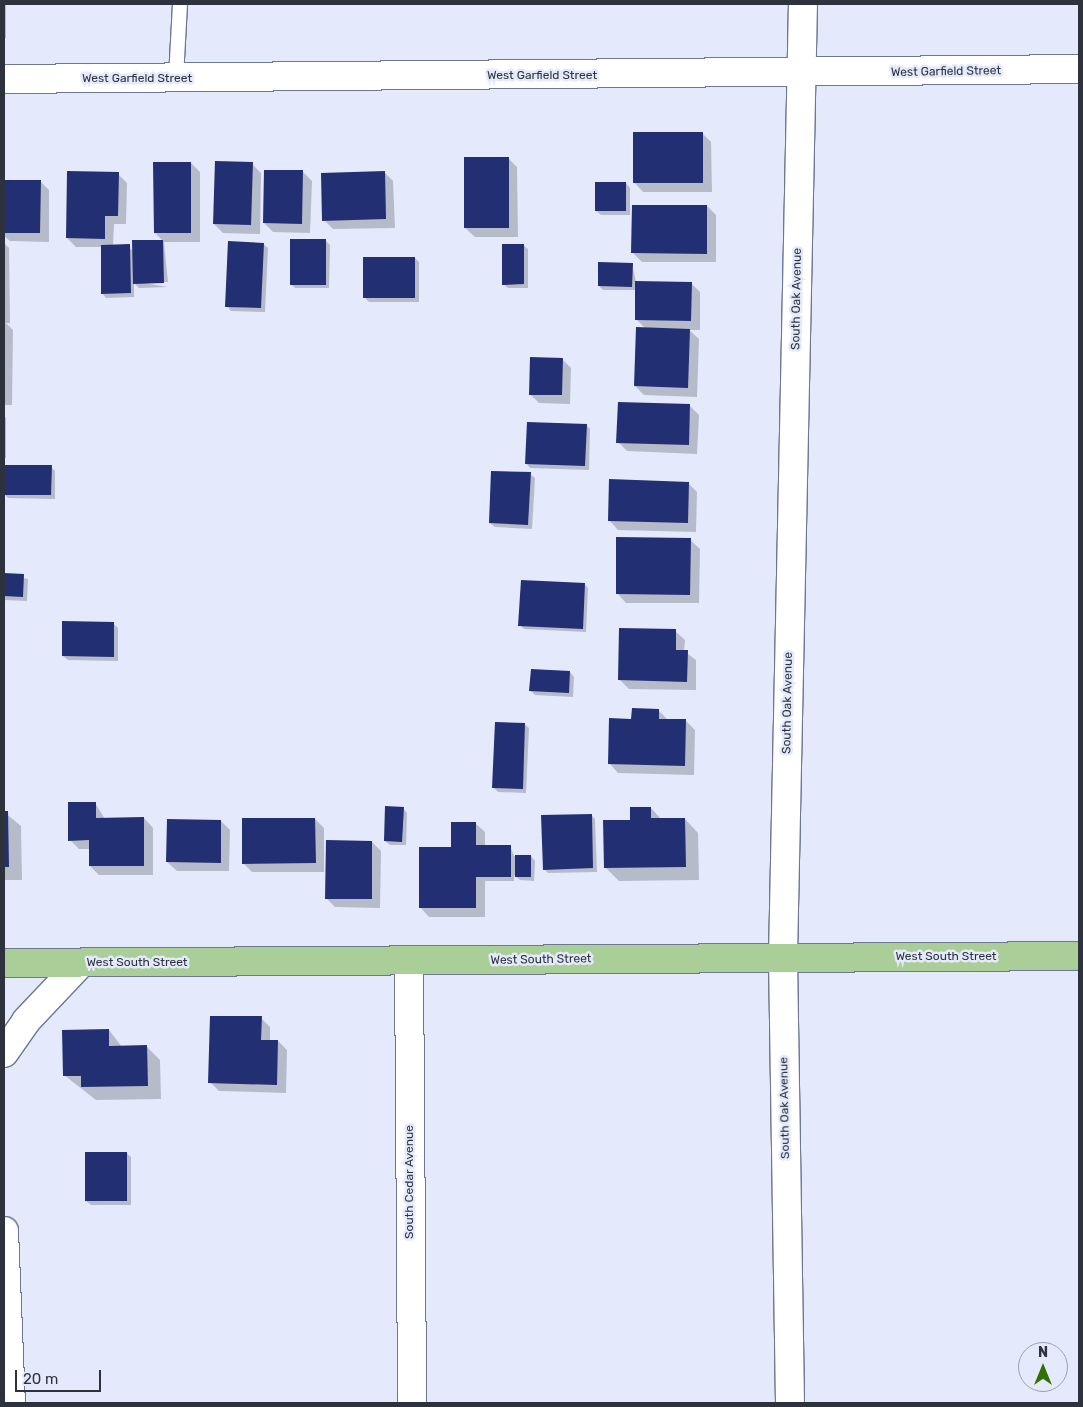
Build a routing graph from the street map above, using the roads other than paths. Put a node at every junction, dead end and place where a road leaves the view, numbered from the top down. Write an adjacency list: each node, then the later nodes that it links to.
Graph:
1 (180, 4): 5 (lane)
2 (803, 4): 4 (street, South Oak Avenue)
3 (1079, 69): 4 (street, West Garfield Street)
4 (802, 75): 5 (street, West Garfield Street); 8 (street, South Oak Avenue)
5 (176, 78): 6 (street, West Garfield Street)
6 (4, 79)
7 (1079, 956): 8 (main road, West South Street)
8 (783, 957): 9 (main road, West South Street); 16 (street, South Oak Avenue)
9 (409, 961): 11 (main road, West South Street); 15 (street, South Cedar Avenue)
10 (4, 963): 11 (main road, West South Street)
11 (81, 963): 12 (street)
12 (4, 1053)
13 (4, 1231): 14 (street)
14 (11, 1403)
15 (412, 1403)
16 (790, 1403)

